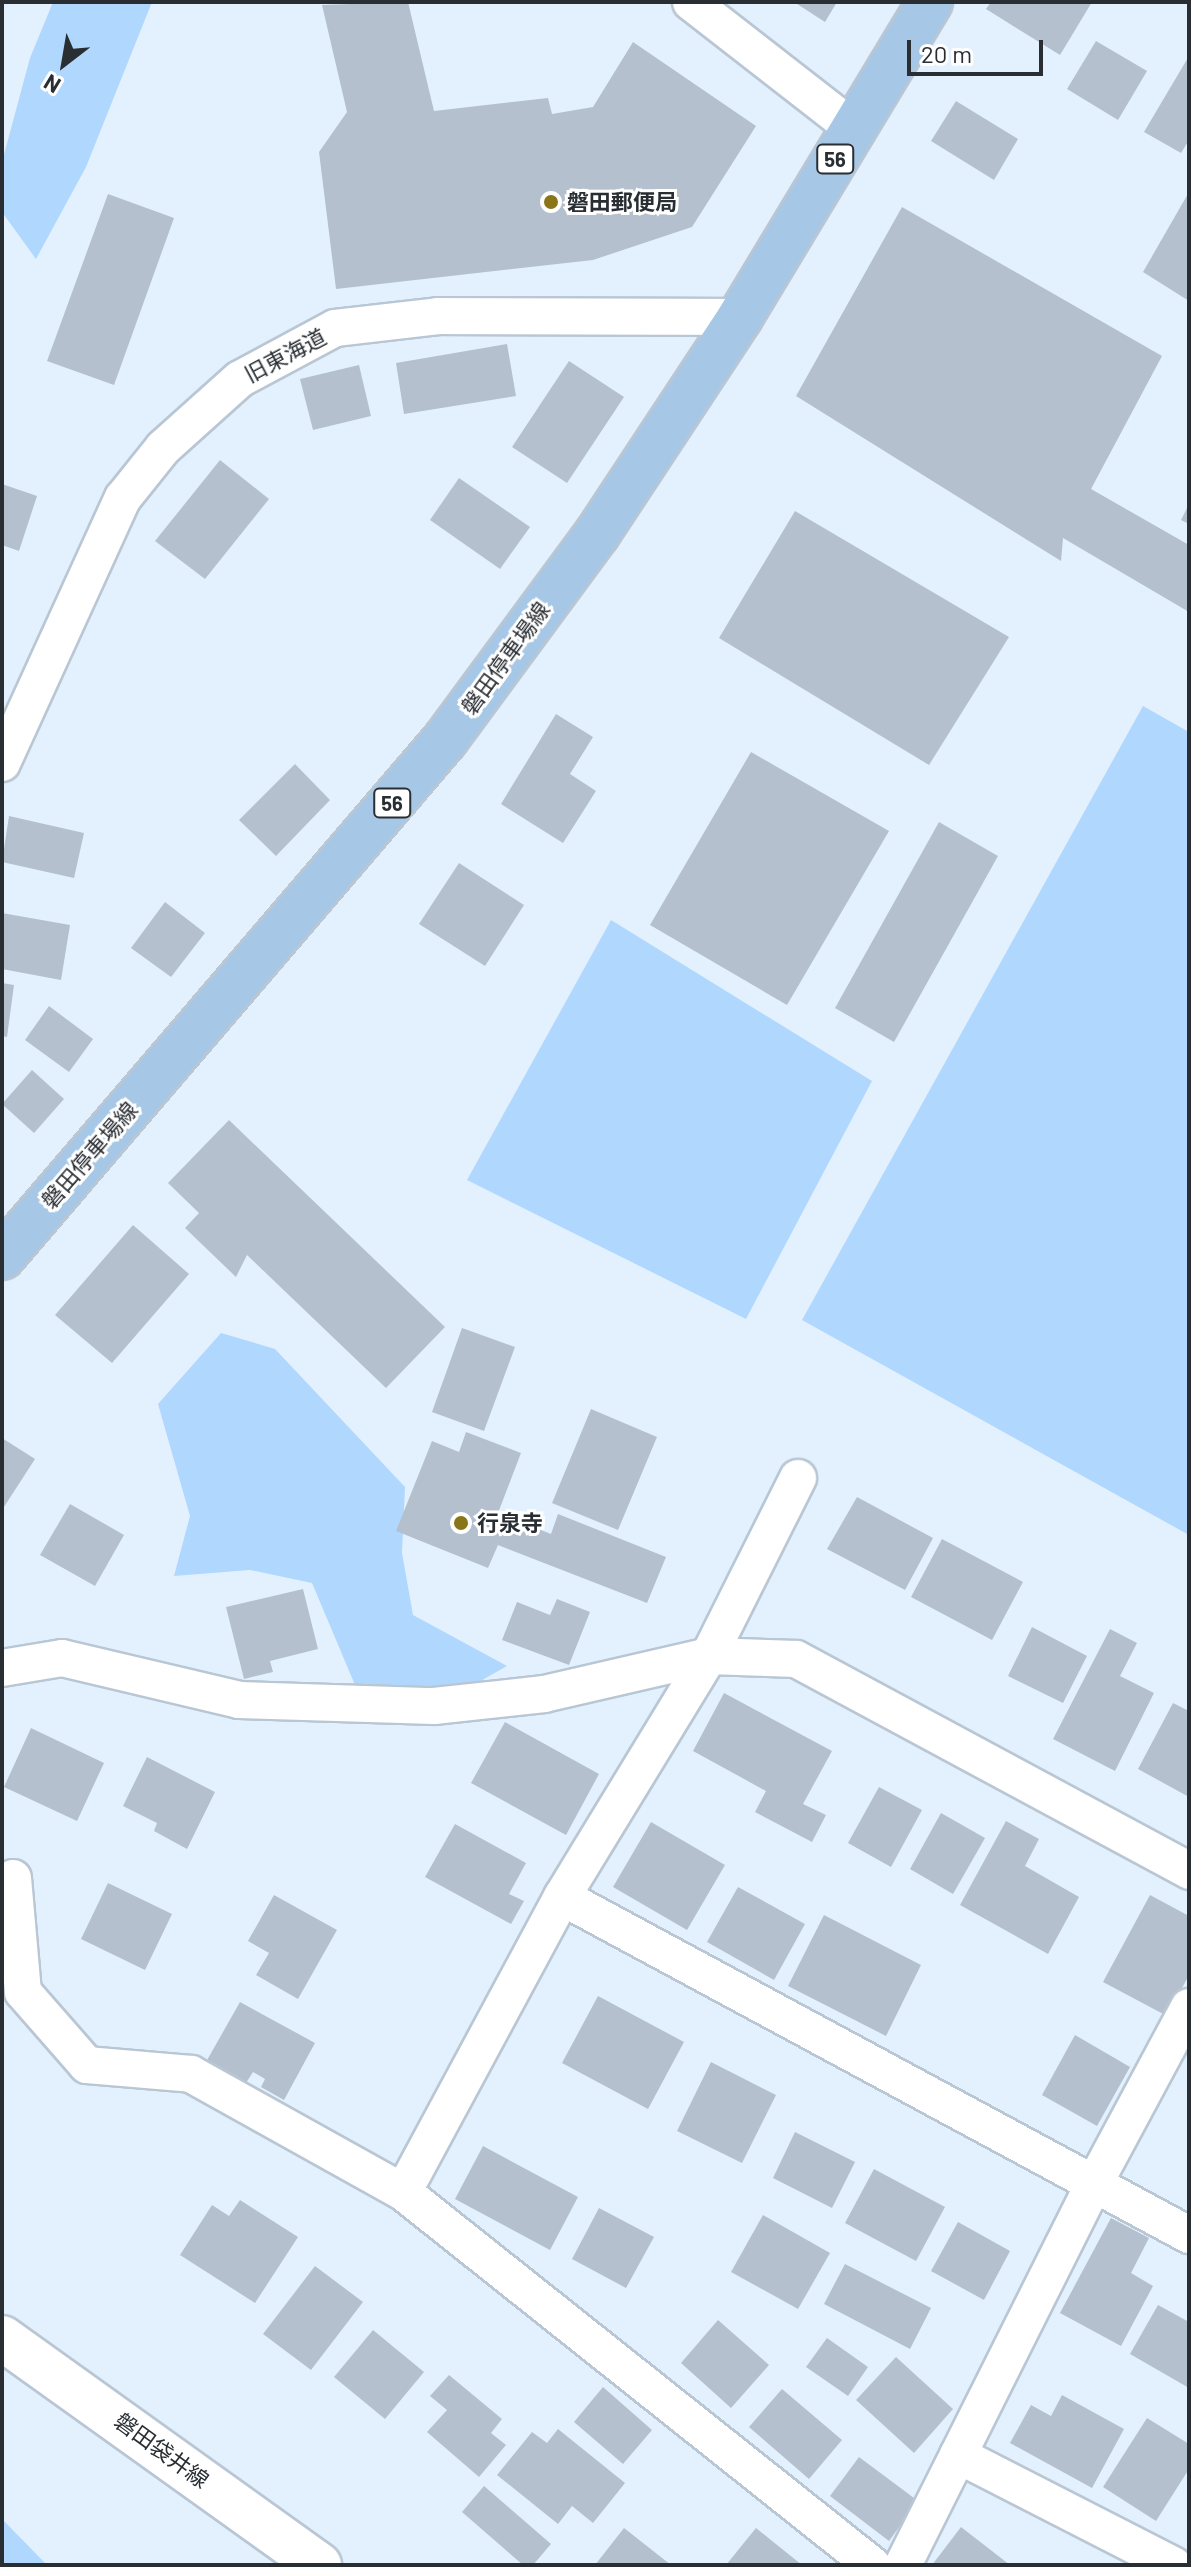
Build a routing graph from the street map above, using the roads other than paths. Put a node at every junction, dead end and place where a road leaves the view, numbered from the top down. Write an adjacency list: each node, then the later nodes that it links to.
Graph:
1 (691, 2): 3 (street)
2 (930, 2): 3 (main road, 磐田停車場線 / 56)
3 (853, 128): 4 (main road, 磐田停車場線 / 56)
4 (740, 317): 5 (street, 旧東海道); 6 (main road, 磐田停車場線 / 56)
5 (2, 763)
6 (2, 1257)
7 (798, 1478): 8 (street)
8 (709, 1656): 9 (street); 10 (street); 12 (street)
9 (2, 1668)
10 (1189, 1871)
11 (13, 1878): 15 (street)
12 (562, 1897): 14 (street); 15 (street)
13 (1189, 2007): 14 (street)
14 (1093, 2186): 16 (street); 18 (street)
15 (403, 2192): 20 (street)
16 (1189, 2235)
17 (2, 2338): 19 (main road, 磐田袋井線)
18 (958, 2455): 21 (street); 22 (street)
19 (319, 2565)
20 (872, 2565)
21 (903, 2565)
22 (1173, 2565)

